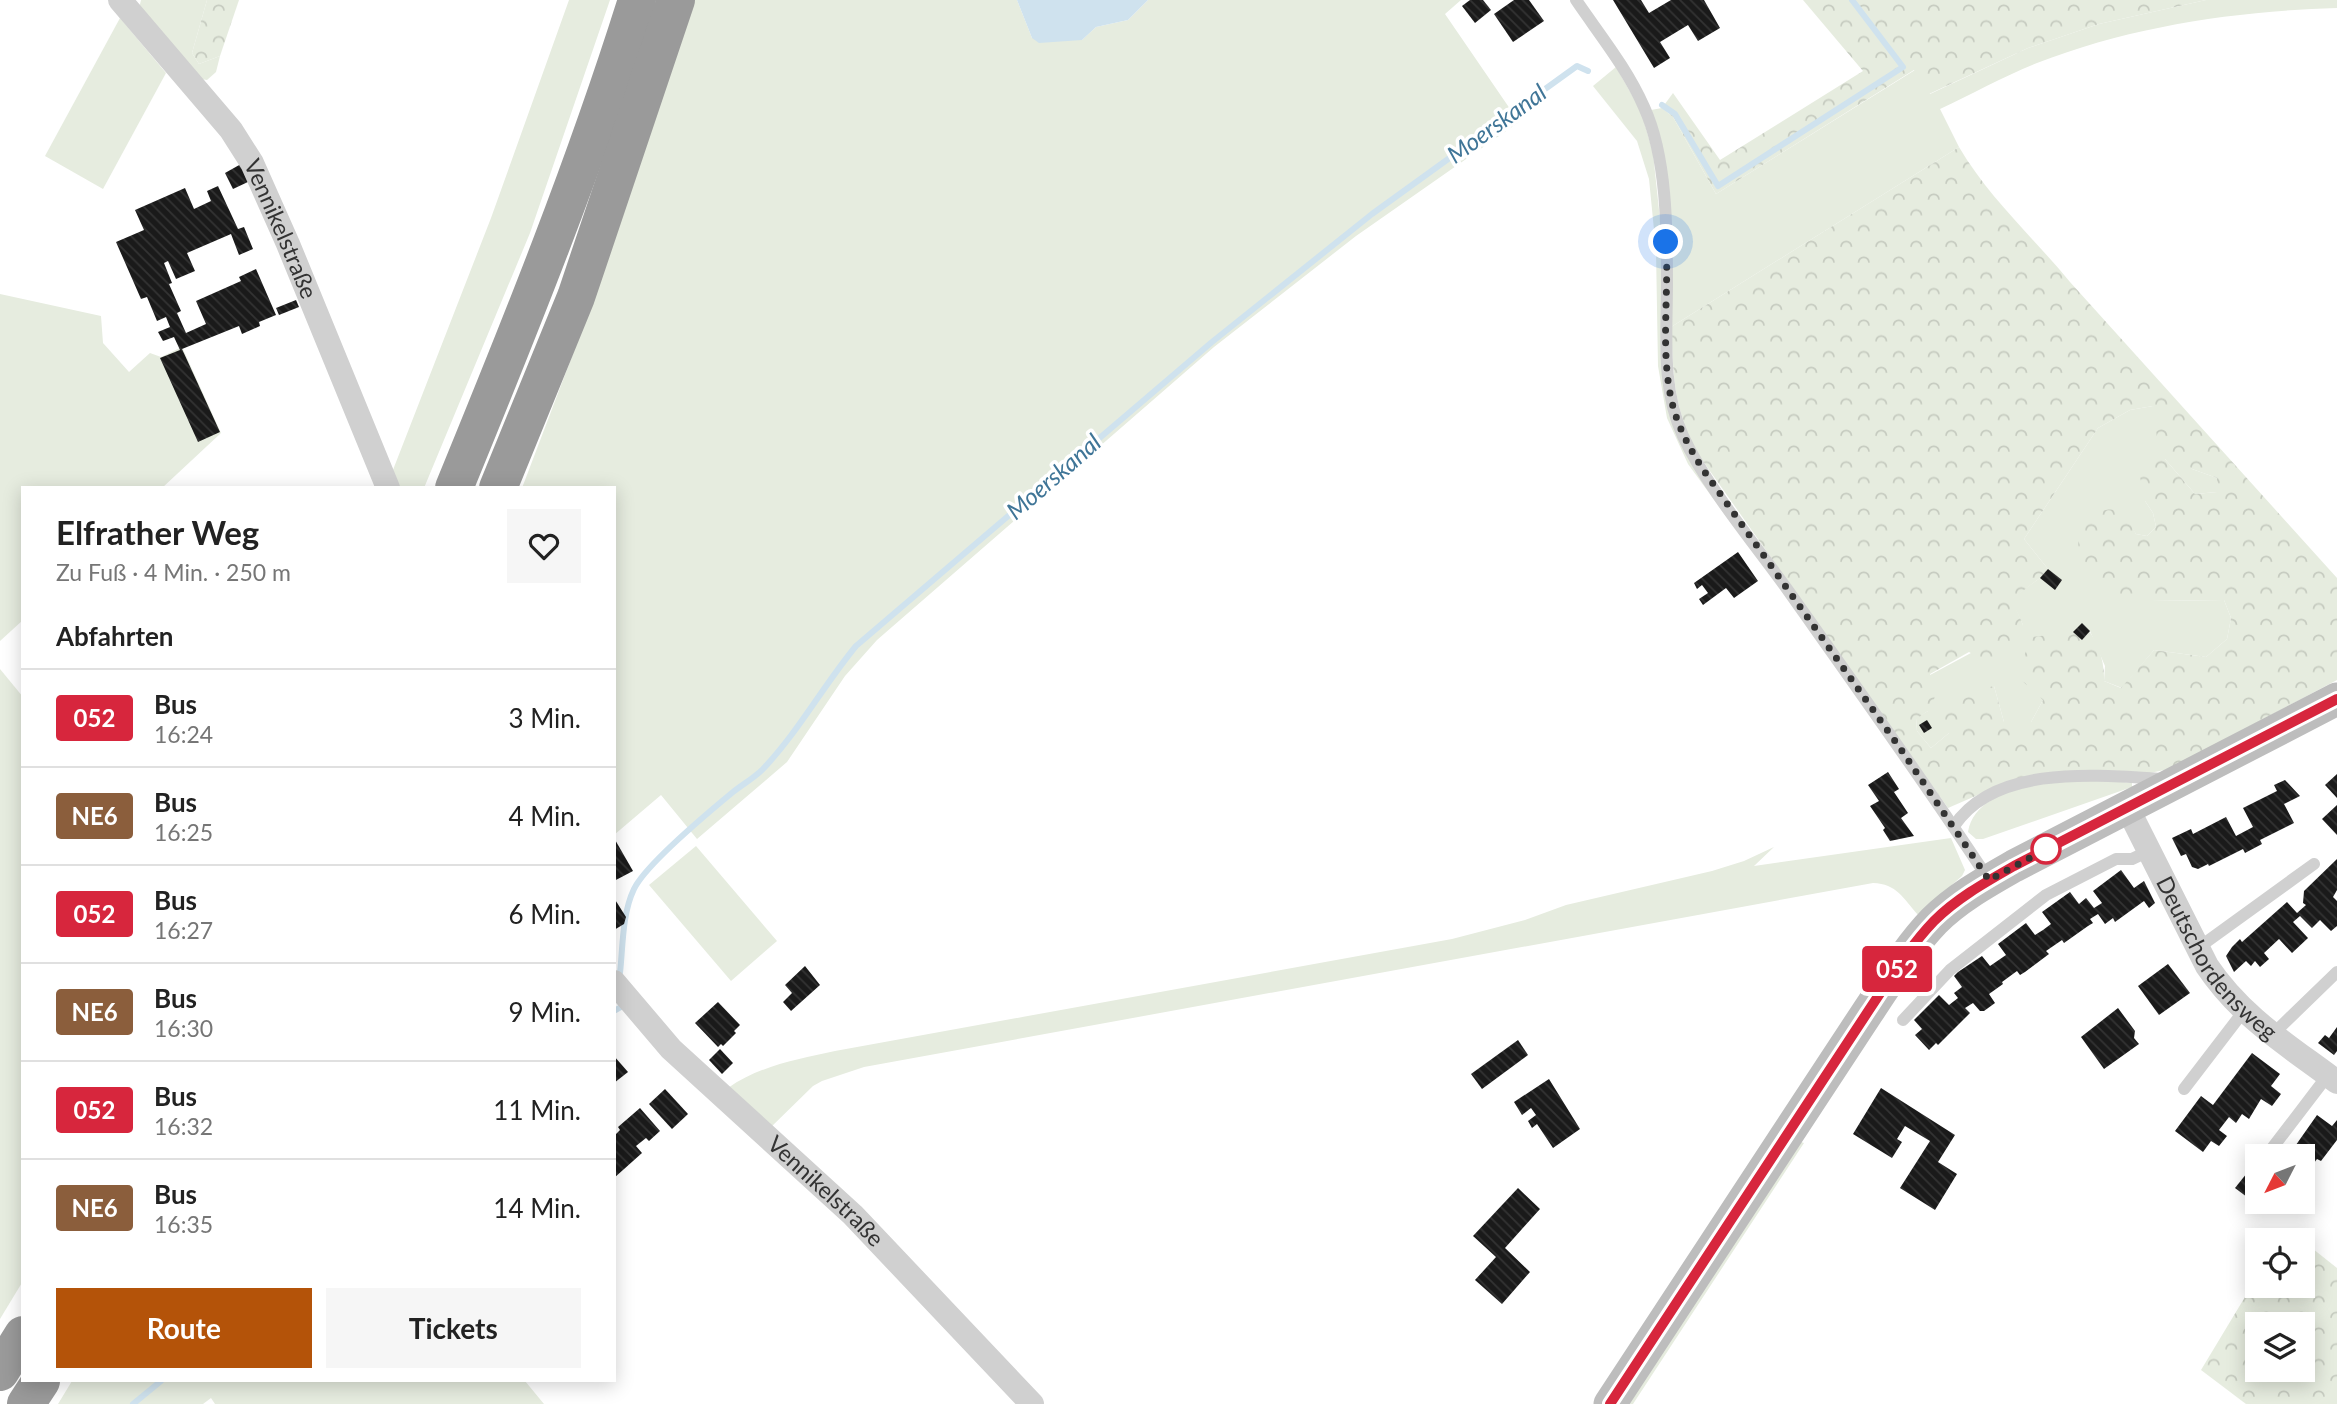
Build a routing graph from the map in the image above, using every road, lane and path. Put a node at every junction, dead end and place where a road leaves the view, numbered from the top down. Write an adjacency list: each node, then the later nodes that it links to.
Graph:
1 (120, 0): 5 (street, Vennikelstraße)
2 (637, 0): 6 (highway)
3 (676, 0): 7 (highway)
4 (1576, 0): 11 (lane)
5 (387, 486)
6 (455, 486)
7 (499, 486)
8 (2337, 699): 9 (main road)
9 (2180, 780): 10 (main road); 11 (lane)
10 (2127, 807): 12 (street, Deutschordensweg); 14 (main road)
11 (1954, 826): 14 (lane)
12 (2150, 851): 15 (street, Deutschordensweg); 19 (lane)
13 (2314, 864): 15 (lane)
14 (1989, 880): 29 (main road)
15 (2198, 948): 18 (street, Deutschordensweg)
16 (2337, 972): 20 (lane)
17 (616, 984): 28 (street, Vennikelstraße)
18 (2243, 1012): 20 (street, Deutschordensweg); 22 (lane)
19 (1903, 1020)
20 (2273, 1034): 21 (street, Deutschordensweg)
21 (2332, 1078): 23 (lane)
22 (2184, 1089)
23 (2276, 1144)
24 (21, 1338): 25 (highway)
25 (0, 1371)
26 (40, 1382): 27 (highway)
27 (26, 1404)
28 (1032, 1404)
29 (1610, 1404)

